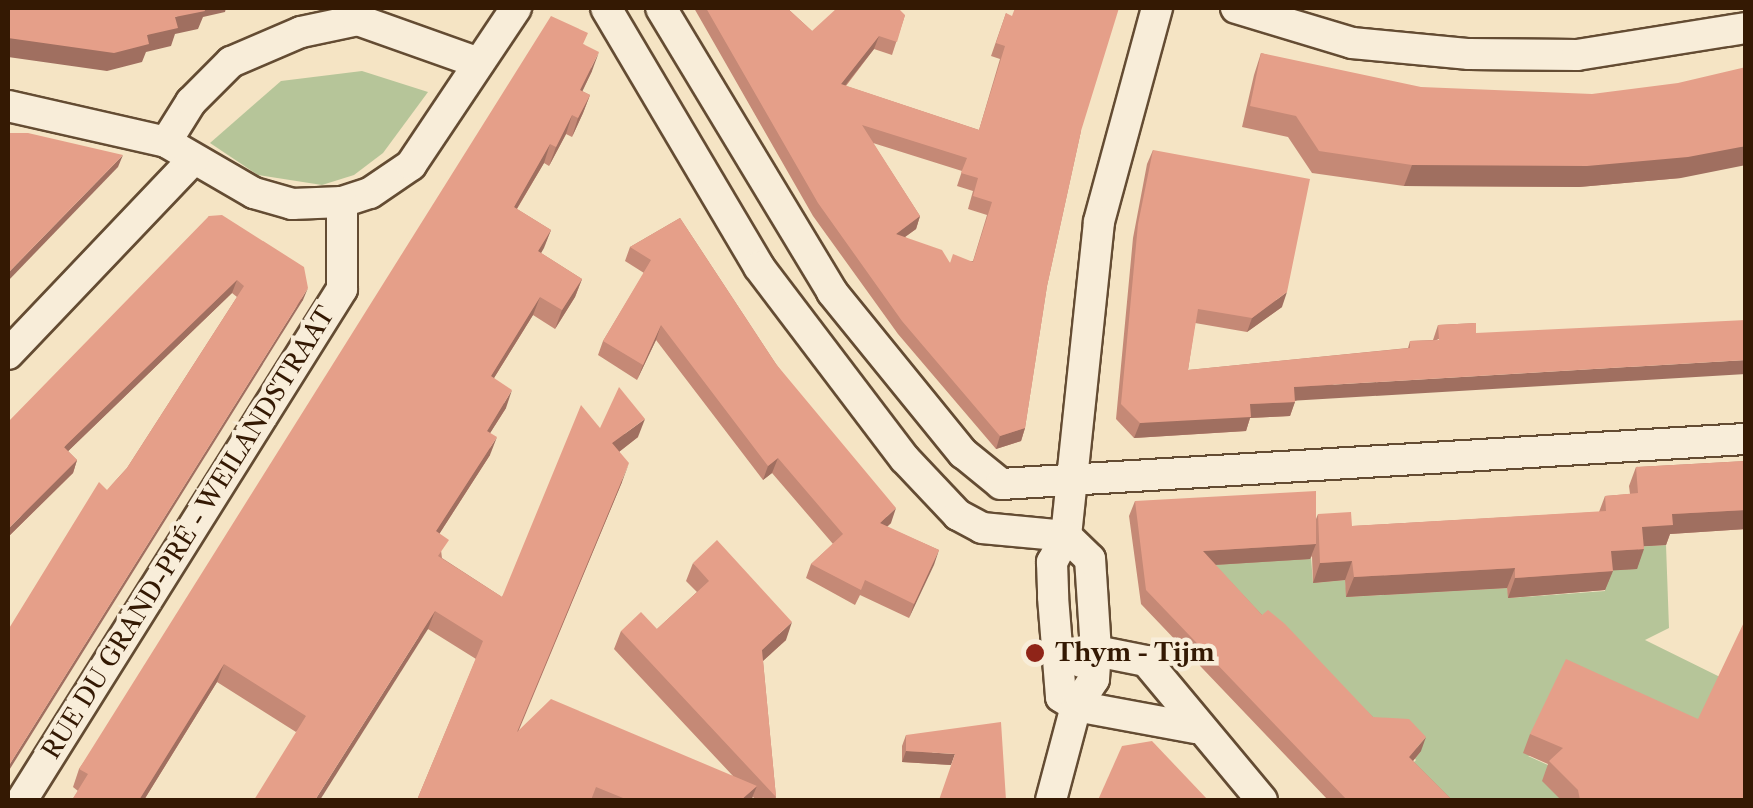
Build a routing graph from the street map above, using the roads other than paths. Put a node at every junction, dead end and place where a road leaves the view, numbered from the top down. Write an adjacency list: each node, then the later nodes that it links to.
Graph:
1 (516, 8): 7 (street)
2 (606, 8): 15 (street)
3 (661, 8): 14 (street)
4 (1156, 8): 14 (street)
5 (1236, 8): 6 (street)
6 (1746, 28)
7 (479, 63): 9 (street); 11 (street)
8 (8, 106): 9 (street)
9 (166, 142): 10 (street)
10 (194, 159): 11 (street); 12 (street)
11 (342, 202): 20 (street, RUE DU GRAND-PRÉ - WEILANDSTRAAT)
12 (8, 354)
13 (1746, 439): 14 (street)
14 (1072, 480): 15 (street)
15 (1066, 536): 16 (street); 17 (street)
16 (1096, 651): 17 (street); 18 (street); 19 (street)
17 (1058, 677): 18 (street)
18 (1076, 706): 19 (street); 21 (street)
19 (1195, 728): 22 (street)
20 (22, 800)
21 (1052, 800)
22 (1262, 800)

